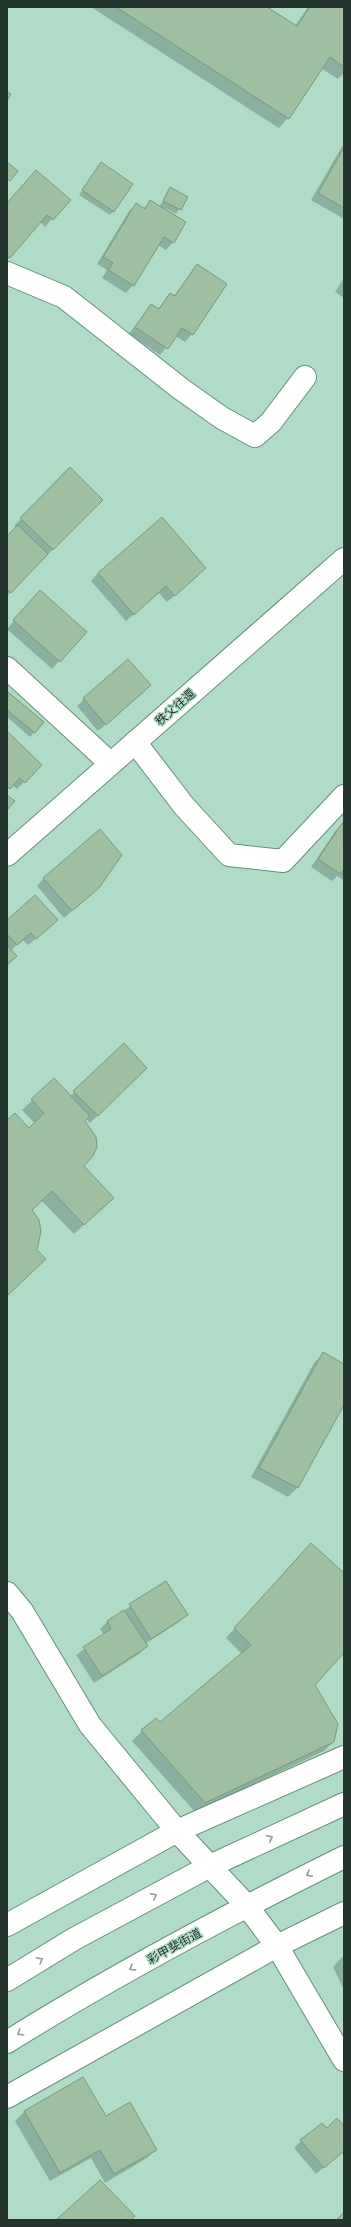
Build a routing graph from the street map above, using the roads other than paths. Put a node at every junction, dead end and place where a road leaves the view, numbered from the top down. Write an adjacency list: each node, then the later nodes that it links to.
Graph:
1 (7, 273): 2 (main road)
2 (305, 377)
3 (344, 559): 5 (main road, 秩父往還)
4 (7, 668): 6 (main road)
5 (135, 742): 6 (main road, 秩父往還); 7 (main road)
6 (110, 763): 8 (main road, 秩父往還)
7 (344, 796)
8 (7, 855)
9 (7, 1593): 12 (main road)
10 (344, 1757): 12 (main road)
11 (344, 1804): 14 (main road, one-way to 11)
12 (177, 1831): 14 (main road); 17 (main road)
13 (344, 1857): 15 (main road, 彩甲斐街道, one-way to 15)
14 (210, 1866): 15 (main road); 19 (main road, one-way to 14)
15 (247, 1906): 18 (main road); 20 (main road, 彩甲斐街道, one-way to 20)
16 (344, 1913): 18 (main road)
17 (7, 1925)
18 (276, 1946): 21 (main road); 22 (main road)
19 (7, 1980)
20 (7, 2042)
21 (344, 2060)
22 (7, 2097)

